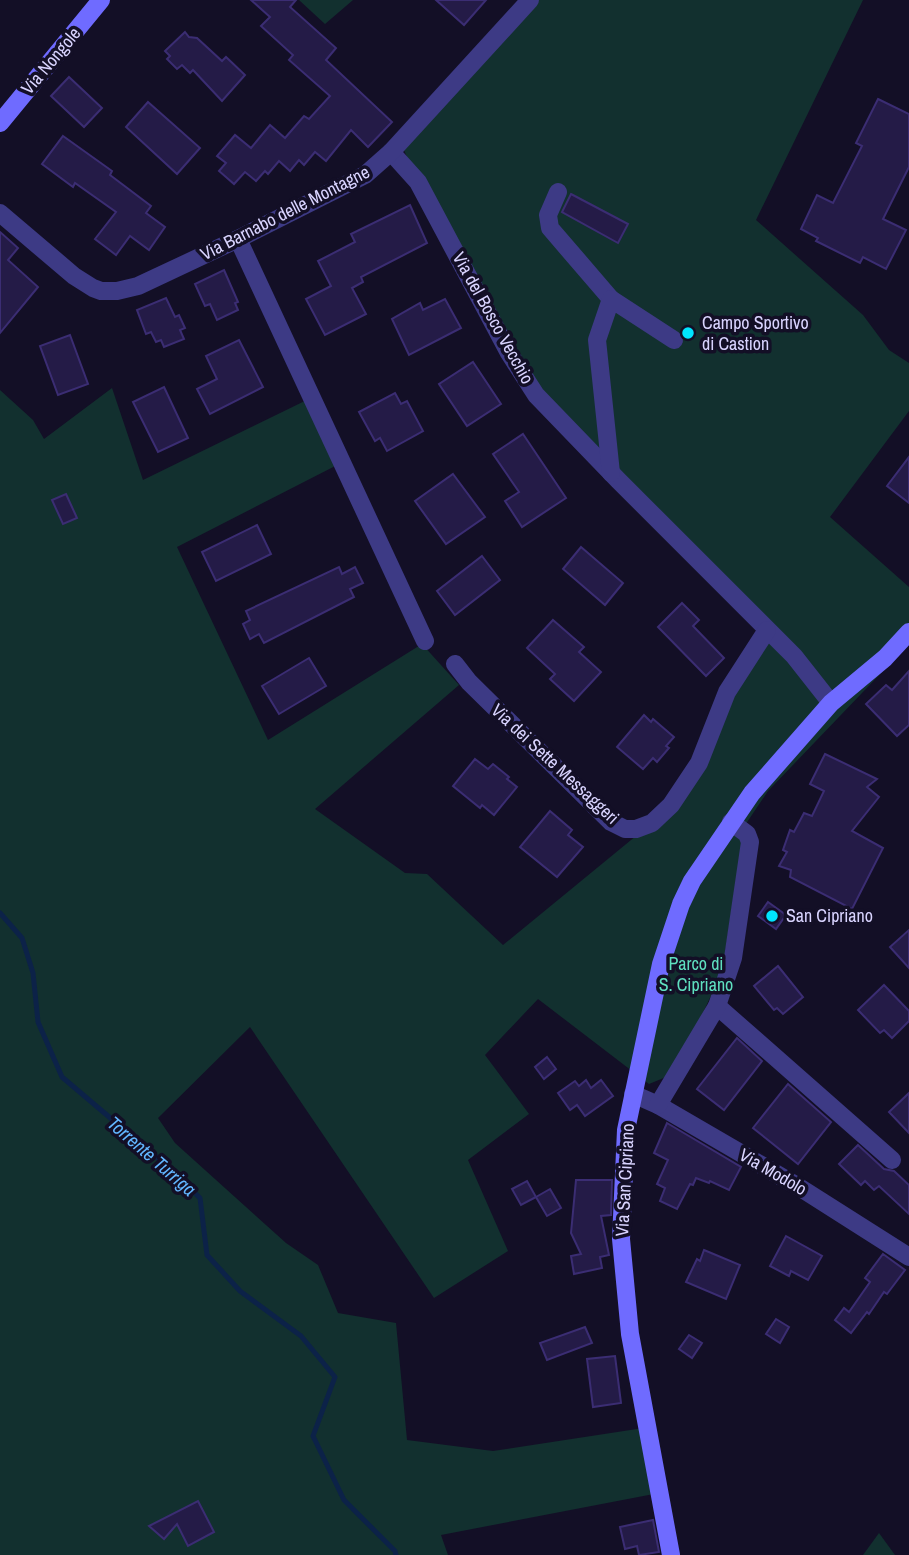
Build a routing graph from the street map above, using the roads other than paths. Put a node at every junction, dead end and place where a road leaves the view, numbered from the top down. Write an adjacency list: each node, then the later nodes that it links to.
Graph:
1 (101, 0): 3 (main road, Via Nongole)
2 (530, 0): 4 (street, Via Barnabo delle Montagne)
3 (0, 123)
4 (391, 152): 7 (street, Via Barnabo delle Montagne); 10 (street, Via del Bosco Vecchio)
5 (558, 192): 8 (street)
6 (0, 214): 7 (street, Via Barnabo delle Montagne)
7 (238, 239): 13 (street)
8 (611, 299): 9 (street); 10 (street)
9 (674, 340)
10 (611, 472): 11 (street, Via del Bosco Vecchio)
11 (767, 630): 14 (street, Via dei Sette Messaggeri); 15 (street, Via del Bosco Vecchio)
12 (909, 632): 15 (main road, Via San Cipriano)
13 (425, 641)
14 (455, 664)
15 (831, 703): 16 (main road, Via San Cipriano)
16 (731, 822): 17 (street); 18 (main road, Via San Cipriano)
17 (716, 1006): 19 (street); 20 (street)
18 (633, 1094): 19 (street, Via Modolo); 22 (main road, Via San Cipriano)
19 (658, 1105): 21 (street, Via Modolo)
20 (892, 1160)
21 (909, 1257)
22 (671, 1555)

